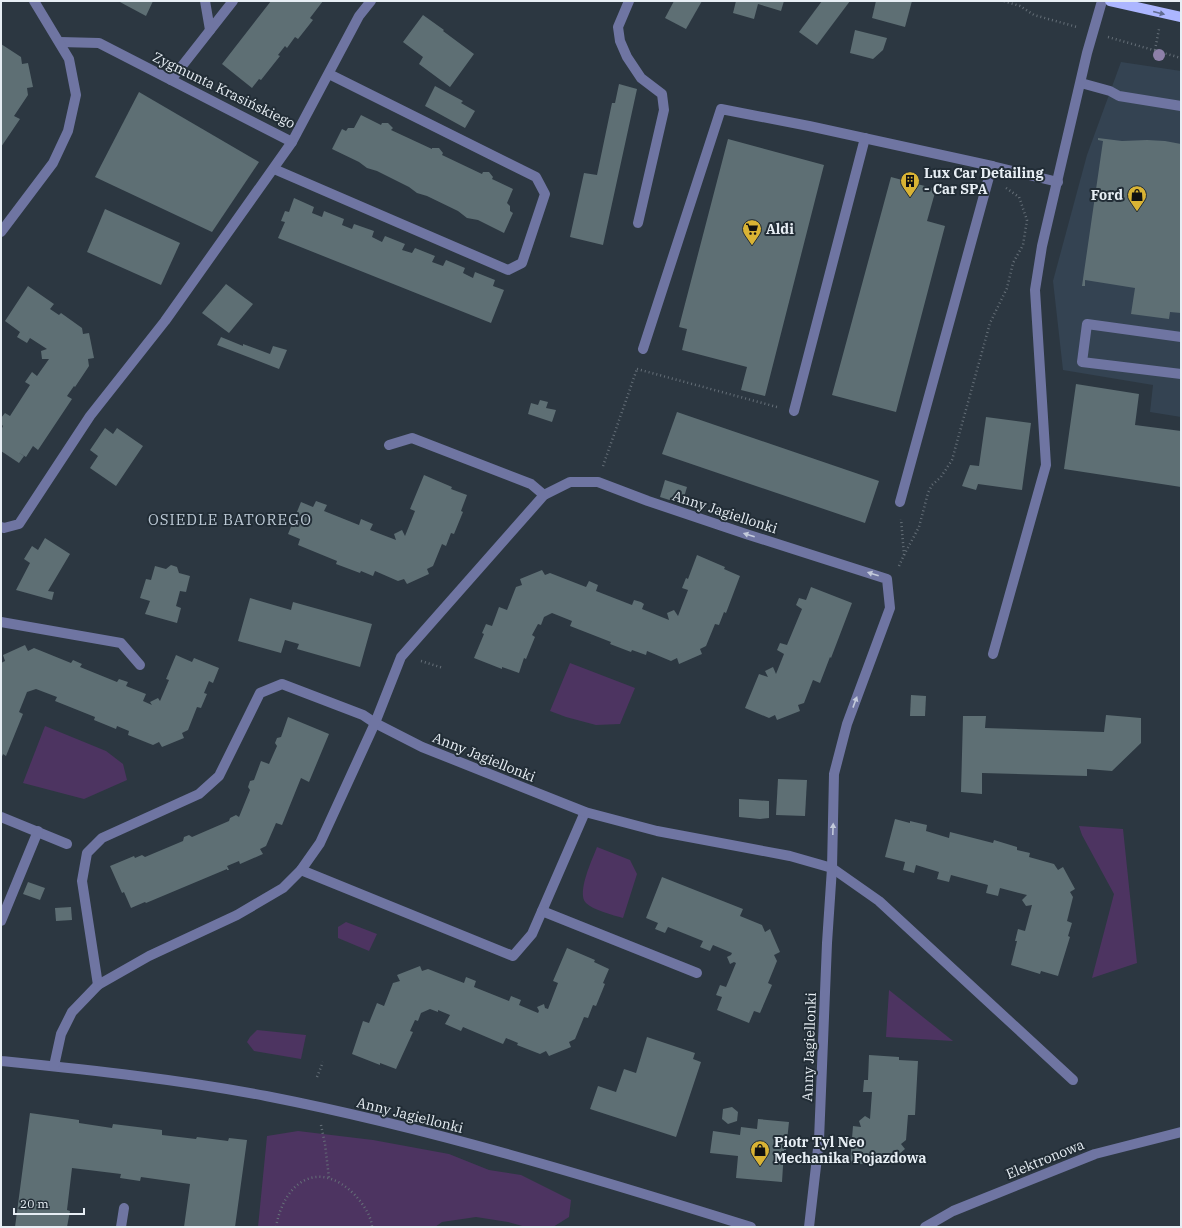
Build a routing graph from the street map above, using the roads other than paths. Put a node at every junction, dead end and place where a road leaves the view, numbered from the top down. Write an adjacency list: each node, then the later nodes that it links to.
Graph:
1 (34, 1): 10 (street)
2 (205, 1): 9 (street)
3 (233, 1): 9 (street)
4 (371, 1): 11 (street, Zygmunta Krasińskiego)
5 (629, 1): 20 (street)
6 (1102, 1): 13 (street)
7 (1110, 1): 8 (main road, one-way to 8)
8 (1181, 17)
9 (210, 30): 12 (street)
10 (60, 42): 12 (street, Zygmunta Krasińskiego); 21 (street)
11 (328, 74): 16 (street, Zygmunta Krasińskiego); 18 (street)
12 (172, 80): 16 (street, Zygmunta Krasińskiego)
13 (1081, 82): 14 (street); 19 (street)
14 (1181, 106)
15 (865, 138): 17 (street); 23 (street); 25 (street)
16 (292, 142): 18 (street)
17 (992, 166): 19 (street); 28 (street)
18 (274, 169): 29 (street)
19 (1058, 182): 31 (street)
20 (638, 223)
21 (1, 232)
22 (1181, 338): 24 (street)
23 (643, 349)
24 (1181, 374)
25 (794, 412)
26 (389, 445): 27 (street)
27 (544, 495): 33 (street, Anny Jagiellonki); 38 (street, Anny Jagiellonki, one-way to 27)
28 (900, 502)
29 (1, 527)
30 (1, 622): 32 (street)
31 (992, 654)
32 (140, 665)
33 (375, 723): 34 (street, Anny Jagiellonki); 39 (street, Anny Jagiellonki); 43 (street)
34 (585, 812): 38 (street, Anny Jagiellonki); 40 (street)
35 (1, 817): 36 (street)
36 (38, 832): 37 (street); 41 (street)
37 (67, 844)
38 (832, 868): 46 (street); 51 (street, Anny Jagiellonki)
39 (301, 870): 40 (street); 43 (street, Anny Jagiellonki)
40 (542, 911): 42 (street)
41 (1, 921)
42 (697, 973)
43 (98, 985): 45 (street, Anny Jagiellonki)
44 (1, 1060): 45 (street, Anny Jagiellonki)
45 (54, 1066): 50 (street, Anny Jagiellonki)
46 (1073, 1080)
47 (1181, 1132): 52 (street, Elektronowa)
48 (124, 1208): 49 (street)
49 (121, 1227)
50 (751, 1227)
51 (809, 1227)
52 (925, 1227)

